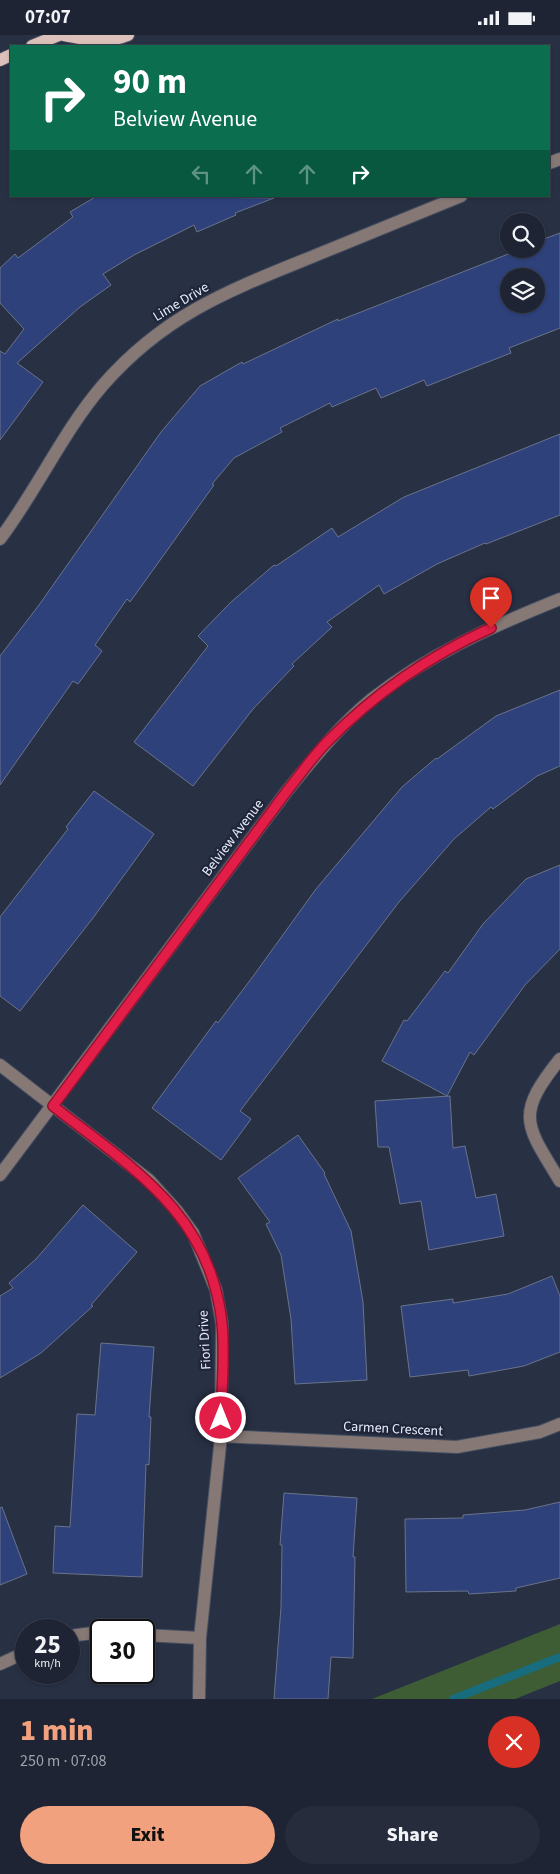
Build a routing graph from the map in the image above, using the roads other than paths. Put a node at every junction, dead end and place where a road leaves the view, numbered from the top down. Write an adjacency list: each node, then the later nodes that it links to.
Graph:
1 (59, 35): 4 (main road)
2 (64, 35): 3 (main road)
3 (128, 35)
4 (34, 45)
5 (459, 197): 6 (street, Lime Drive)
6 (0, 539)
7 (560, 599): 10 (street, Belview Avenue)
8 (560, 1059): 12 (street)
9 (0, 1065): 10 (street)
10 (53, 1106): 11 (street, Belview Avenue); 14 (street, Fiori Drive)
11 (0, 1175)
12 (560, 1181)
13 (560, 1424): 14 (street, Carmen Crescent)
14 (221, 1436): 16 (street, Fiori Drive)
15 (155, 1636): 16 (street)
16 (200, 1638): 19 (street, Fiori Drive)
17 (15, 1657): 18 (street)
18 (0, 1664)
19 (199, 1699)

